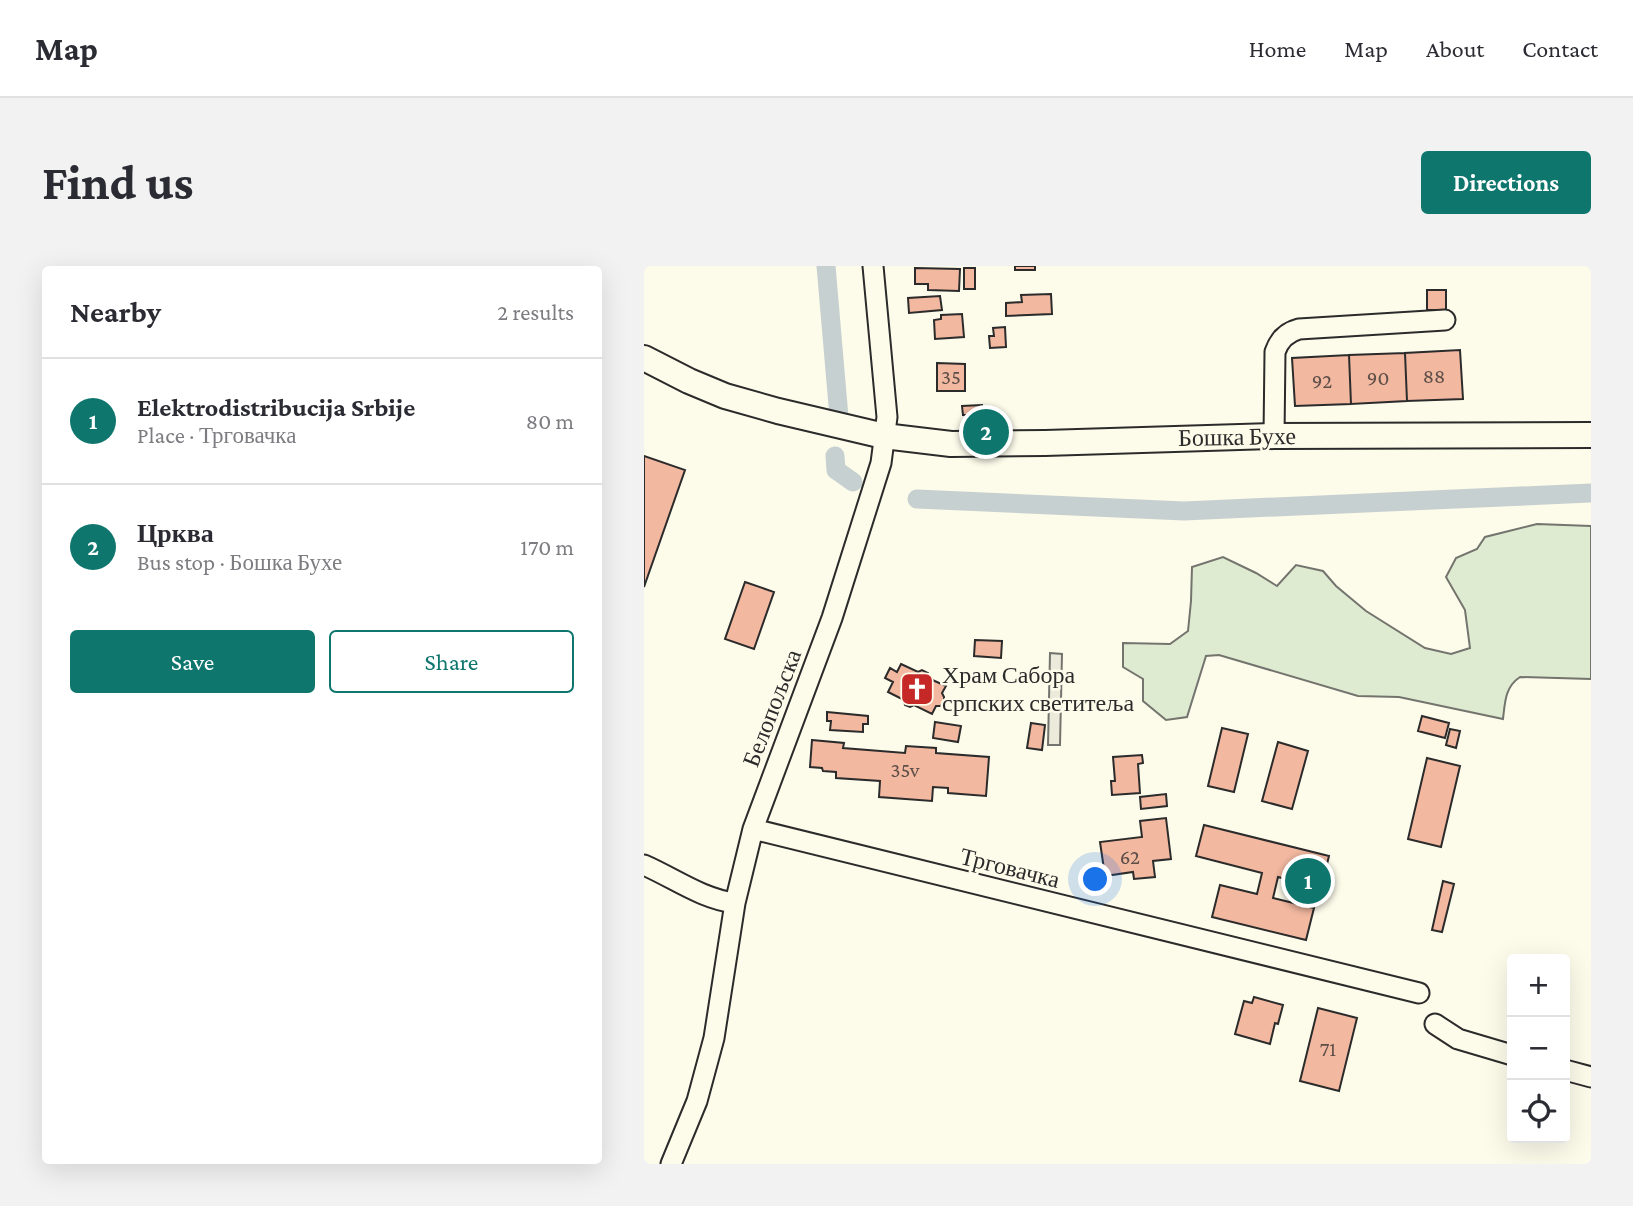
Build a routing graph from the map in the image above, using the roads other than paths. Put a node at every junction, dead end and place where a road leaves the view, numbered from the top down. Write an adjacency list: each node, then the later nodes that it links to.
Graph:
1 (873, 266): 5 (street, Белопољска)
2 (1446, 320): 6 (street)
3 (644, 358): 5 (main road, Бошка Бухе)
4 (1591, 435): 6 (main road, Бошка Бухе)
5 (884, 436): 6 (main road, Бошка Бухе); 7 (street, Белопољска)
6 (1274, 436)
7 (753, 830): 9 (street, Белопољска); 10 (street, Трговачка)
8 (644, 864): 9 (street)
9 (735, 903): 15 (street, Белопољска)
10 (1419, 993)
11 (1436, 1024): 12 (street)
12 (1507, 1054)
13 (1570, 1071): 14 (street)
14 (1591, 1077)
15 (671, 1164)

